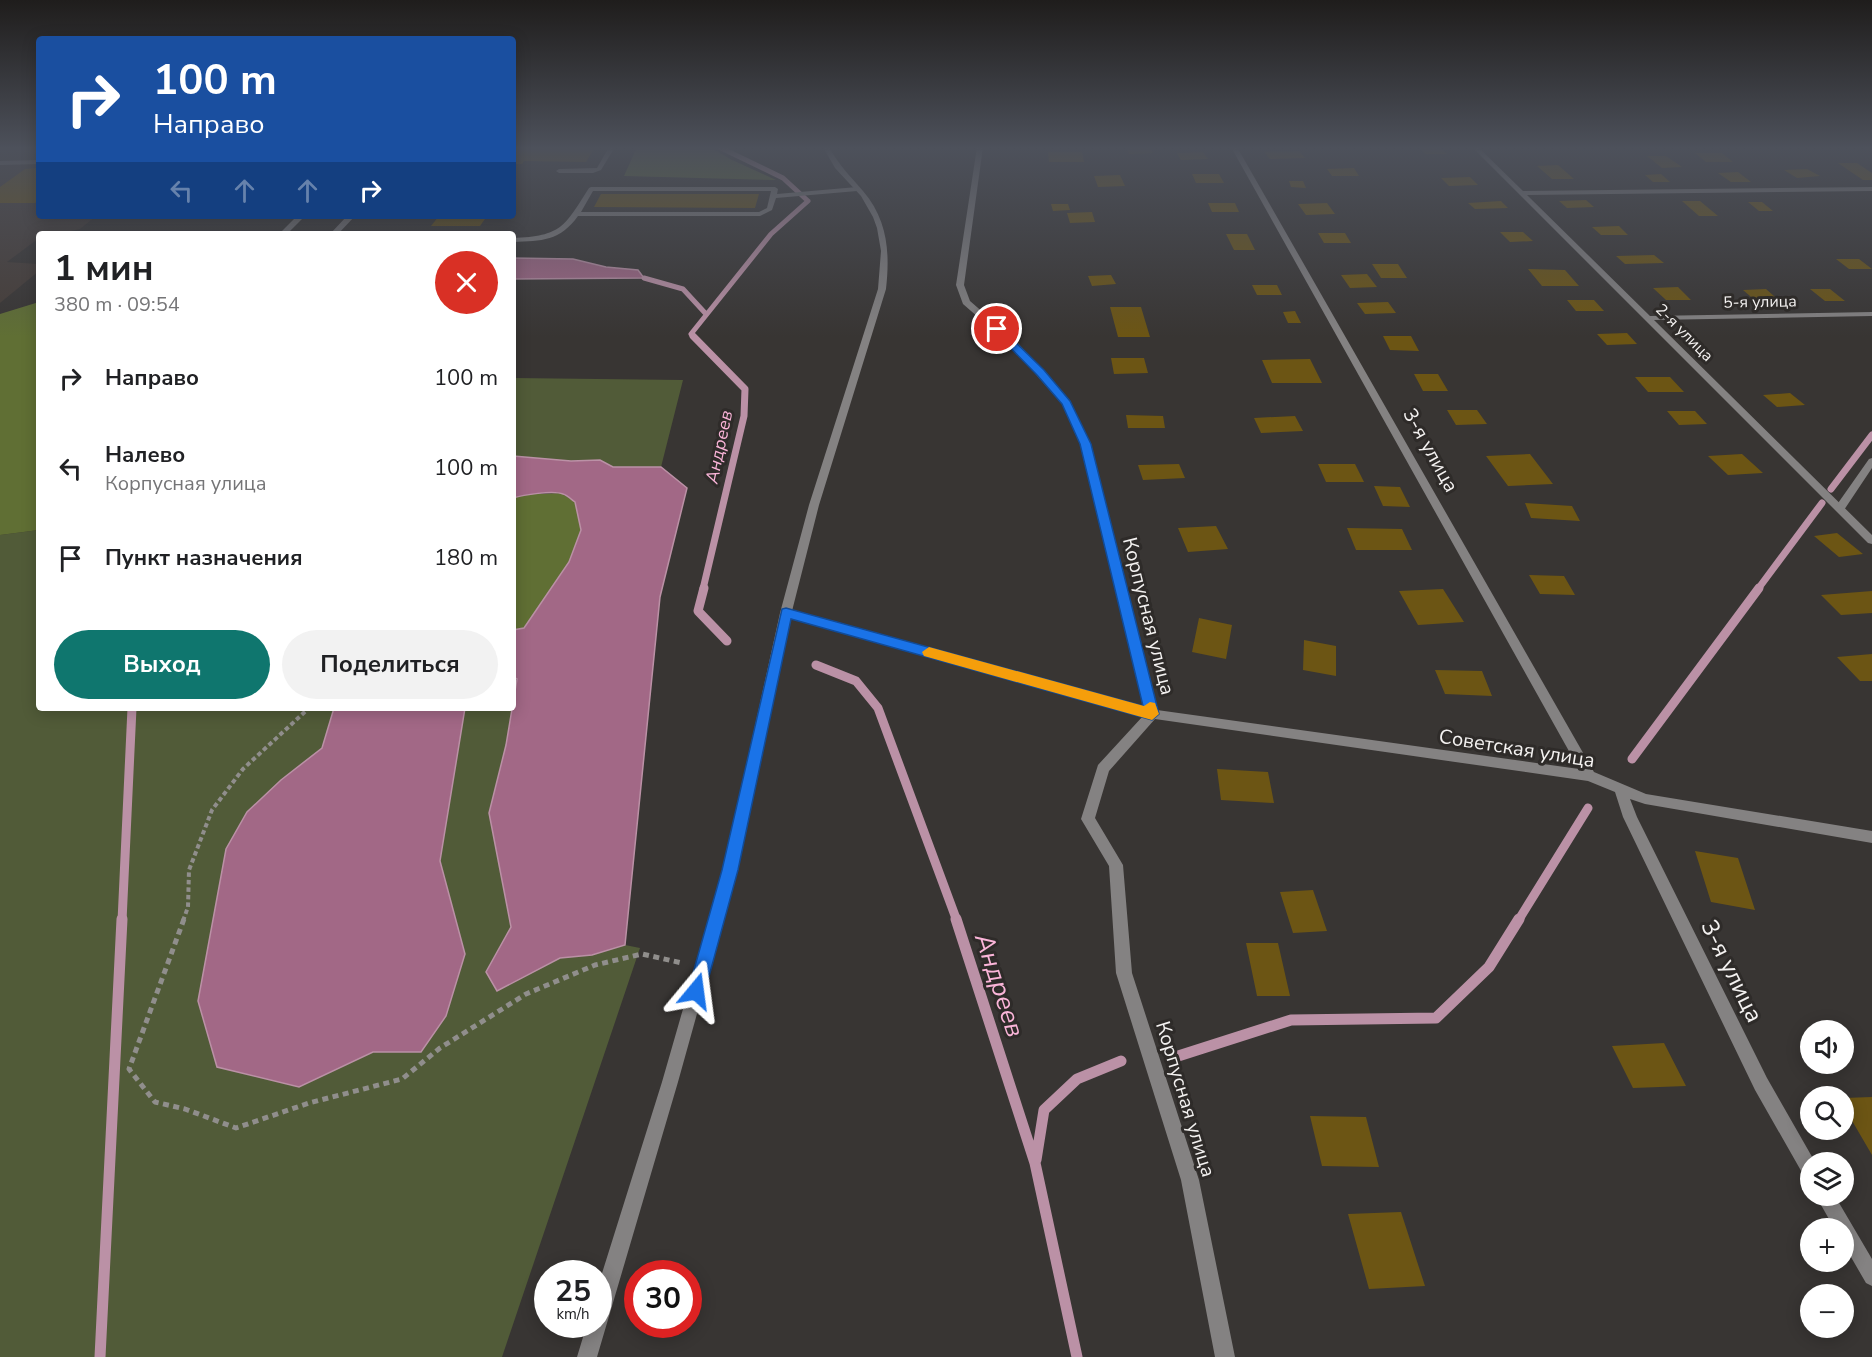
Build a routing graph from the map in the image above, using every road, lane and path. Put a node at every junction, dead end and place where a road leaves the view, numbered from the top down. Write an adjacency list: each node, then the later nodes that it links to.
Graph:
1 (579, 210): 7 (street)
2 (767, 210): 7 (street)
3 (874, 210): 18 (street)
4 (971, 210): 20 (street, Корпусная улица)
5 (1270, 210): 21 (street, 3-я улица)
6 (1539, 210): 14 (street, 2-я улица)
7 (577, 214): 12 (street)
8 (298, 219): 10 (street)
9 (348, 219): 11 (street)
10 (286, 231)
11 (337, 231)
12 (516, 240)
13 (1872, 314): 14 (street, 5-я улица)
14 (1649, 318): 16 (street, 2-я улица)
15 (1872, 461): 16 (street)
16 (1840, 508): 17 (street, 2-я улица)
17 (1872, 541)
18 (786, 613): 20 (street, Советская улица); 24 (street)
19 (306, 711): 24 (path)
20 (1152, 714): 21 (street, Советская улица); 31 (street, Корпусная улица)
21 (1589, 776): 22 (street, Советская улица)
22 (1620, 789): 23 (street, Советская улица); 25 (street, 3-я улица)
23 (1872, 837)
24 (703, 968): 27 (street)
25 (1800, 1152)
26 (1831, 1206): 28 (street)
27 (612, 1271)
28 (1872, 1277)
29 (593, 1338): 30 (street)
30 (587, 1357)
31 (1225, 1357)

